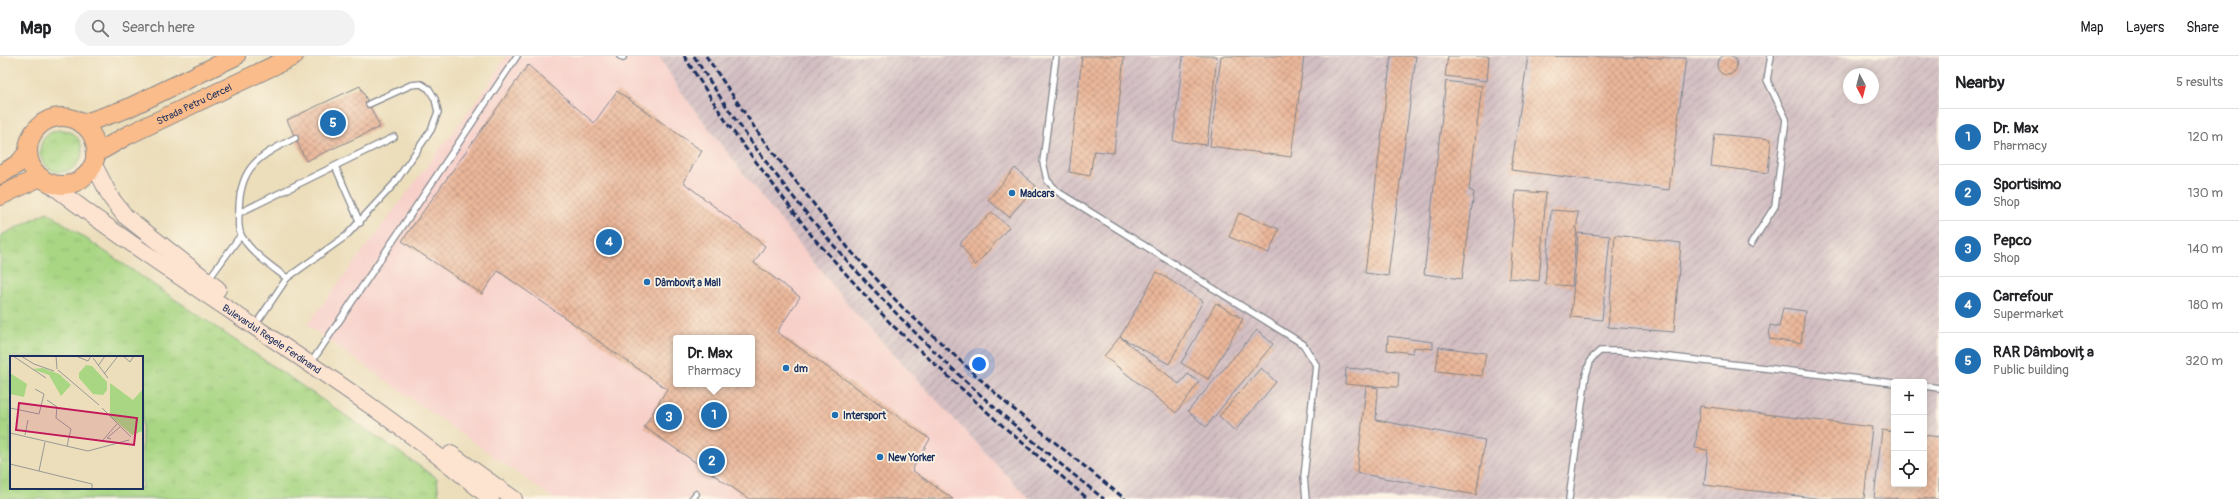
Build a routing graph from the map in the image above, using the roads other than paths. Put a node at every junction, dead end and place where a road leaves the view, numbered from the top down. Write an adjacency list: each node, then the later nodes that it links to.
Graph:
1 (236, 56): 7 (main road)
2 (294, 56): 11 (main road, Strada Petru Cercel)
3 (517, 56): 23 (lane)
4 (1056, 56): 29 (lane)
5 (1771, 56): 19 (lane)
6 (369, 104): 17 (lane)
7 (82, 124): 10 (main road); 11 (main road)
8 (394, 137): 12 (lane)
9 (295, 138): 16 (lane)
10 (28, 152): 13 (main road); 14 (main road)
11 (94, 158): 14 (main road, Strada Petru Cercel); 21 (main road, Bulevardul Regele Ferdinand)
12 (335, 166): 16 (lane); 17 (lane)
13 (0, 175)
14 (45, 180): 15 (main road, Strada Petru Cercel); 27 (main road, Bulevardul Regele Ferdinand)
15 (0, 196)
16 (239, 213): 18 (lane)
17 (360, 223): 20 (lane)
18 (241, 235): 20 (lane); 21 (lane)
19 (1751, 244)
20 (287, 278): 22 (lane)
21 (207, 281): 22 (main road, Bulevardul Regele Ferdinand)
22 (260, 318): 23 (main road, Bulevardul Regele Ferdinand)
23 (315, 356): 28 (main road, Bulevardul Regele Ferdinand)
24 (1891, 382): 30 (lane)
25 (1927, 386): 26 (lane)
26 (1939, 388)
27 (491, 499)
28 (514, 499)
29 (1306, 499)
30 (1569, 499)

